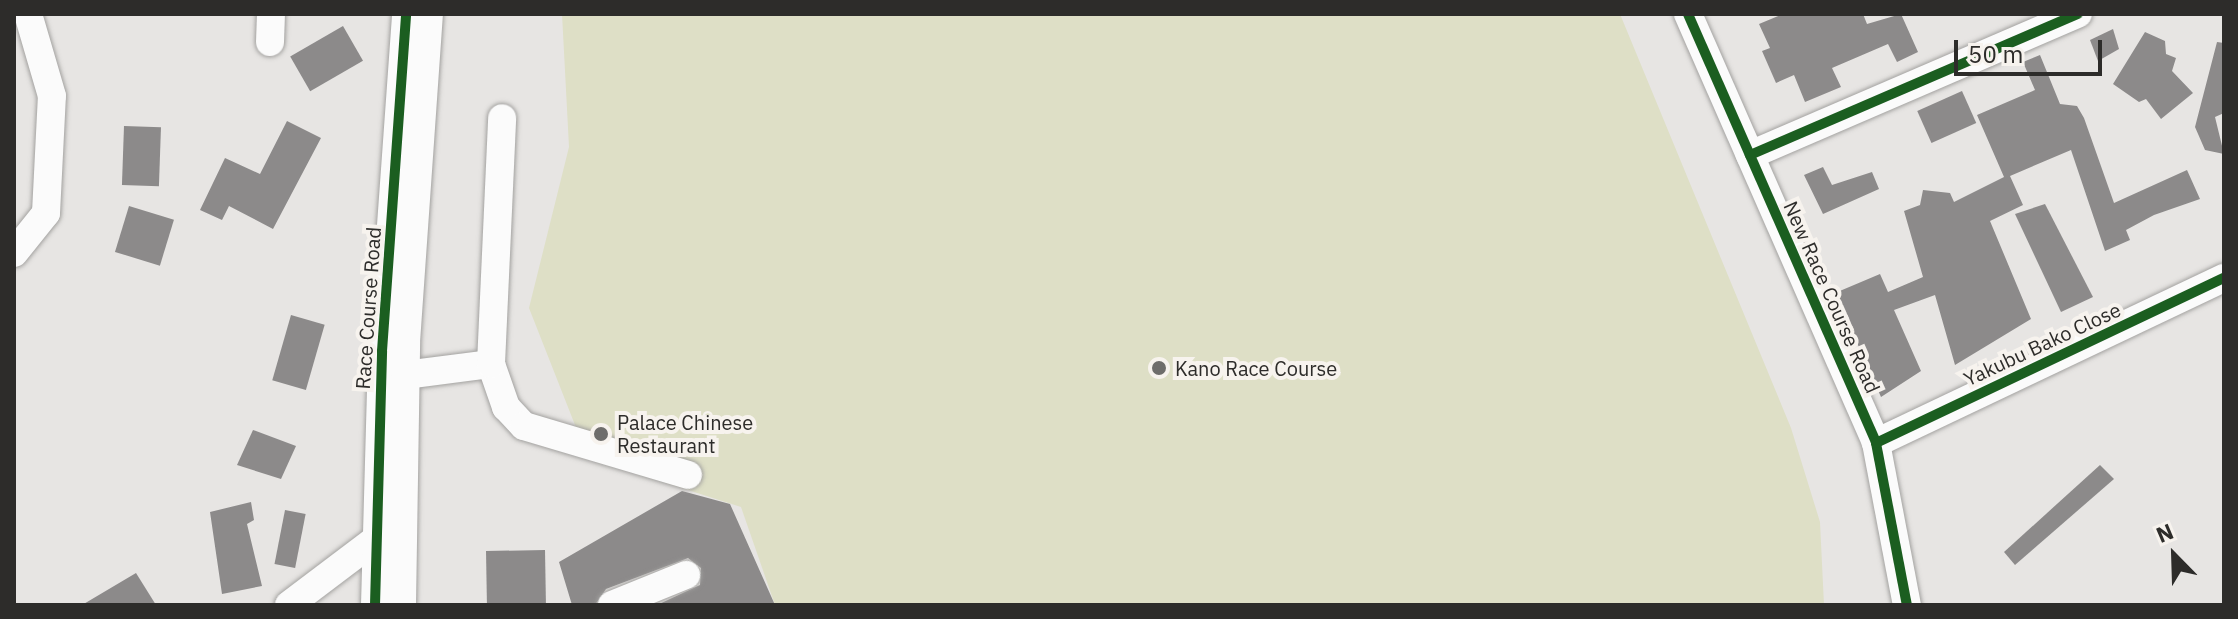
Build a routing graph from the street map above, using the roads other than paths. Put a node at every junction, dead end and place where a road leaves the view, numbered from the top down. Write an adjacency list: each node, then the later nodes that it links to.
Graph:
1 (28, 14): 10 (street)
2 (271, 14): 7 (street)
3 (406, 14): 16 (street, Race Course Road)
4 (429, 14): 13 (street, Race Course Road)
5 (1688, 14): 9 (street, New Race Course Road)
6 (2078, 14): 9 (street)
7 (270, 42)
8 (502, 118): 12 (street)
9 (1750, 155): 14 (street, New Race Course Road)
10 (14, 253)
11 (2224, 278): 14 (street, Yakubu Bako Close)
12 (491, 364): 13 (street); 15 (street)
13 (405, 375): 20 (street, Race Course Road)
14 (1876, 443): 22 (street, New Race Course Road)
15 (688, 475)
16 (375, 540): 18 (street); 19 (street, Race Course Road)
17 (686, 575): 21 (street)
18 (289, 605)
19 (375, 605)
20 (402, 605)
21 (612, 605)
22 (1907, 605)

